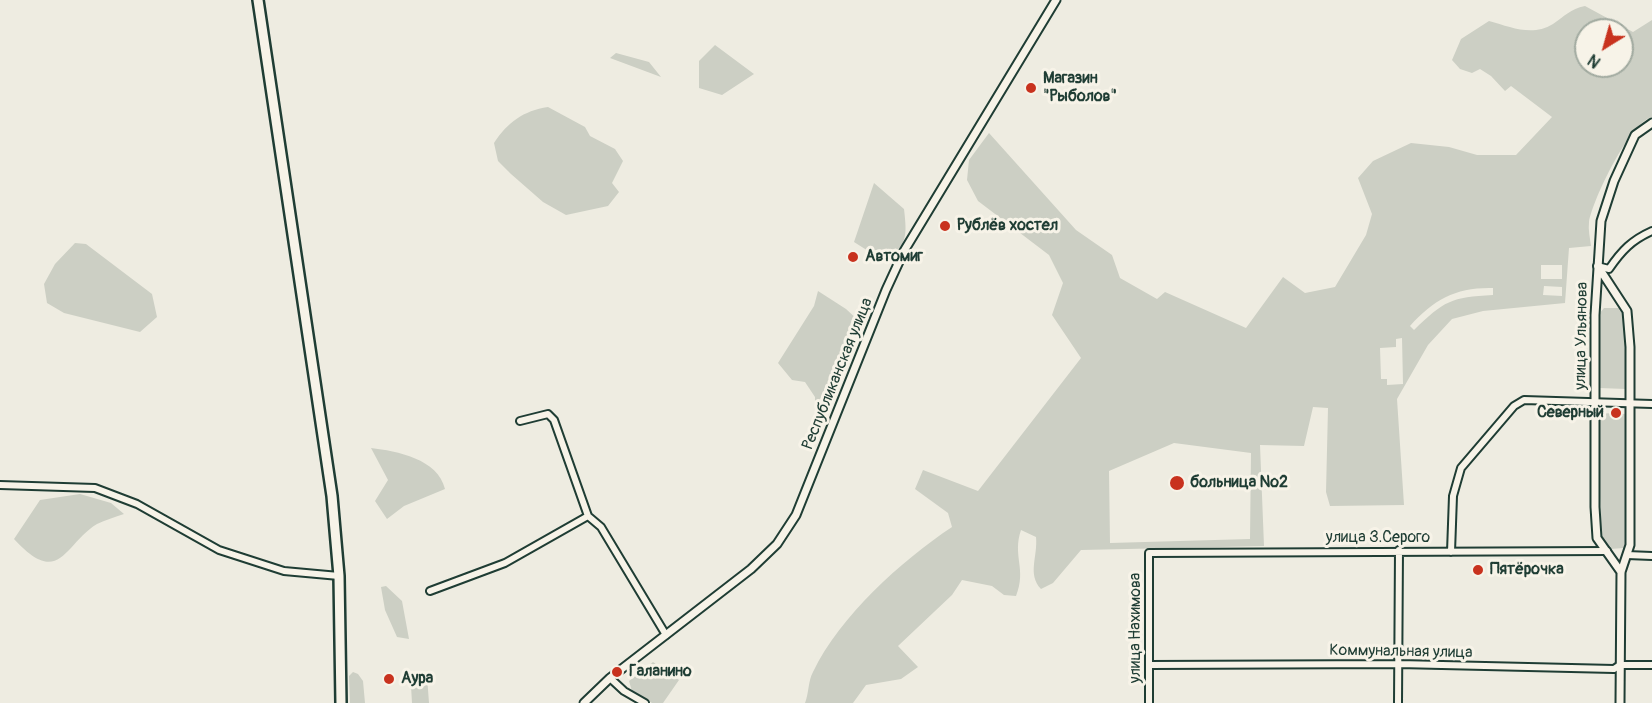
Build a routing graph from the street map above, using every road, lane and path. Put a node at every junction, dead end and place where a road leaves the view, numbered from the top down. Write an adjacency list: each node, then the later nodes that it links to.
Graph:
1 (258, 0): 19 (main road)
2 (1056, 0): 21 (street, Республиканская улица)
3 (1652, 123): 5 (street)
4 (1652, 231): 5 (street)
5 (1598, 266): 6 (street, улица Ульянова); 7 (street, улица Ульянова)
6 (1595, 402): 7 (street); 13 (street, улица Ульянова); 14 (street)
7 (1630, 403): 8 (street); 16 (street, улица Ульянова)
8 (1652, 404)
9 (520, 421): 11 (street)
10 (0, 485): 19 (street)
11 (588, 516): 20 (street); 21 (street)
12 (1399, 550): 14 (street, улица З.Серого); 15 (street, улица З.Серого); 22 (street)
13 (1607, 551): 14 (street, улица З.Серого); 18 (street, улица Ульянова)
14 (1451, 552)
15 (1149, 553): 23 (street, улица Нахимова)
16 (1627, 555): 17 (street); 18 (street, улица Ульянова)
17 (1652, 556)
18 (1622, 572): 24 (street, улица Ульянова)
19 (339, 576): 27 (main road)
20 (430, 591)
21 (666, 634): 26 (street, Республиканская улица)
22 (1399, 664): 23 (street, Коммунальная улица); 24 (street, Коммунальная улица); 31 (street)
23 (1149, 665): 30 (street, улица Нахимова)
24 (1620, 665): 25 (street, Коммунальная улица); 32 (street, улица Ульянова)
25 (1652, 665)
26 (610, 678): 28 (street, Республиканская улица); 29 (street)
27 (341, 703)
28 (584, 703)
29 (645, 703)
30 (1149, 703)
31 (1398, 703)
32 (1620, 703)

